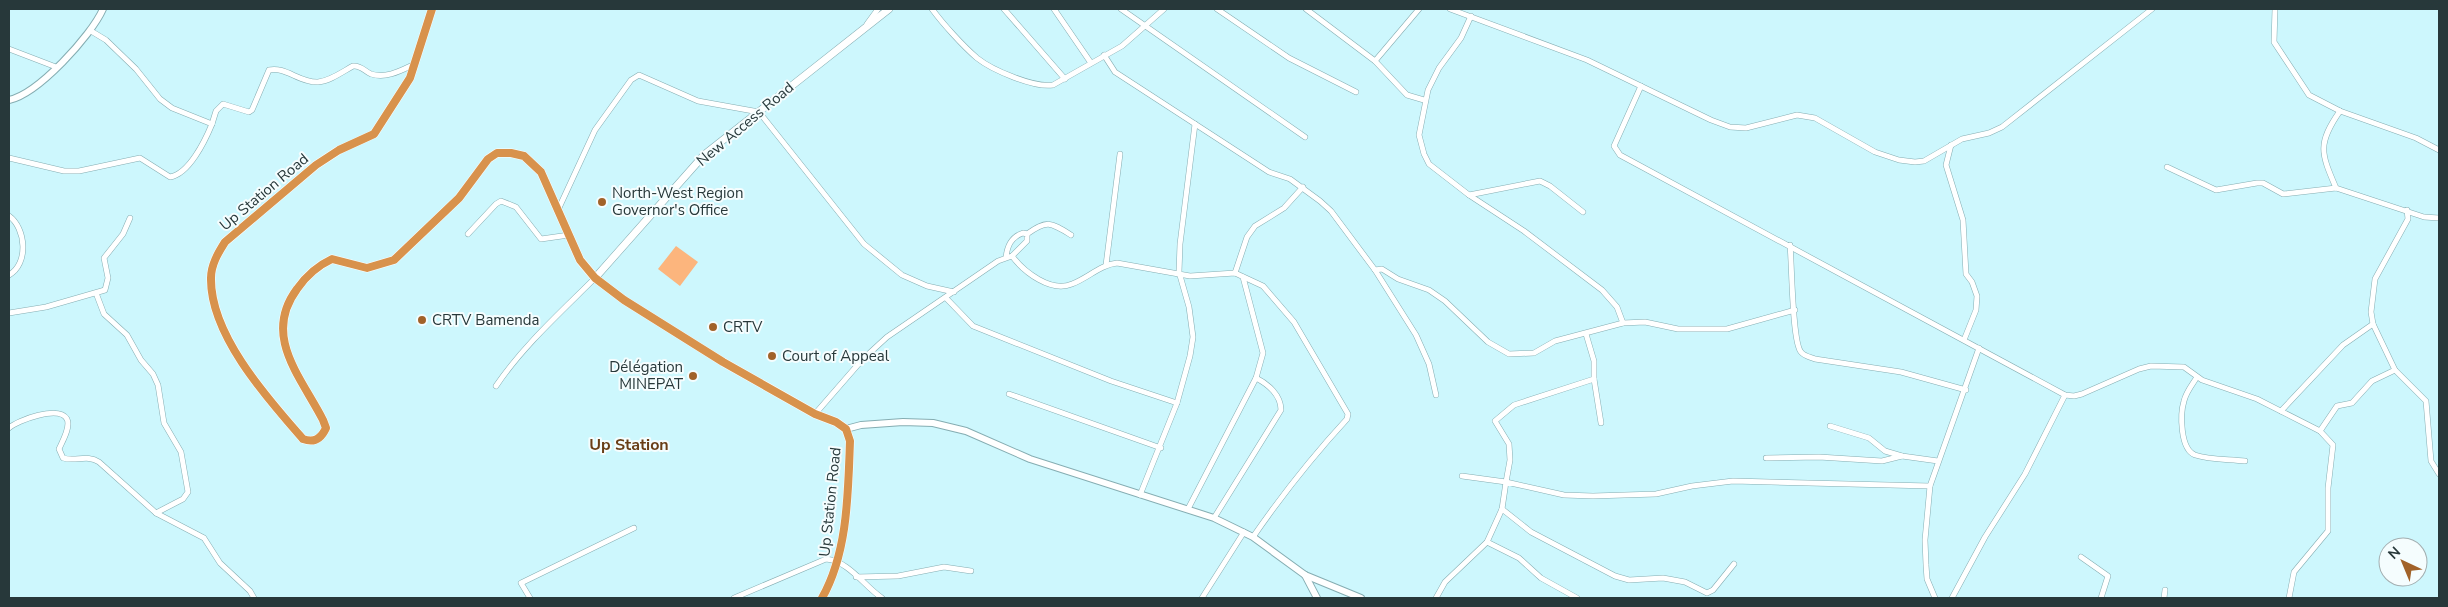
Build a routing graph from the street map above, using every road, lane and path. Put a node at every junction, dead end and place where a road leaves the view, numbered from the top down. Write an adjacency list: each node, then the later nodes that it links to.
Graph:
1 (103, 9): 19 (street)
2 (878, 9): 17 (street)
3 (889, 9): 17 (main road, New Access Road)
4 (932, 9): 26 (street)
5 (1004, 9): 26 (street)
6 (1054, 9): 23 (street)
7 (1122, 9): 18 (street)
8 (1164, 9): 18 (street)
9 (1217, 9): 28 (street)
10 (1306, 9): 22 (street)
11 (1419, 9): 22 (street)
12 (1450, 9): 16 (street)
13 (2152, 9): 36 (street)
14 (2275, 9): 32 (street)
15 (434, 10): 24 (highway, Up Station Road)
16 (1471, 16): 27 (street); 30 (street)
17 (865, 26): 31 (main road, New Access Road)
18 (1144, 26): 21 (street); 35 (street)
19 (91, 31): 25 (street); 33 (street)
20 (9, 49): 25 (street)
21 (1104, 55): 23 (street); 34 (street)
22 (1375, 61): 30 (street)
23 (1091, 63): 26 (street)
24 (415, 64): 33 (street); 44 (highway, Up Station Road)
25 (56, 67): 29 (street)
26 (1065, 79)
27 (1641, 86): 36 (street); 54 (street)
28 (1356, 92)
29 (9, 100)
30 (1424, 100): 43 (street)
31 (759, 112): 44 (street); 62 (main road, New Access Road); 63 (street)
32 (2340, 112): 37 (street); 42 (street)
33 (212, 124): 39 (street)
34 (1195, 124): 41 (street); 58 (street)
35 (1305, 137)
36 (1951, 145): 71 (street)
37 (2439, 150)
38 (1120, 154): 56 (street)
39 (9, 158)
40 (2167, 167): 42 (street)
41 (1303, 187): 57 (street); 59 (street)
42 (2336, 188): 45 (street)
43 (1469, 195): 46 (street); 68 (street)
44 (558, 210): 52 (highway, Up Station Road)
45 (2407, 210): 49 (street); 69 (street)
46 (1583, 212)
47 (9, 216): 60 (street)
48 (130, 218): 64 (street)
49 (2439, 218)
50 (468, 234): 52 (street)
51 (1027, 234): 53 (street); 55 (street); 55 (street)
52 (569, 235): 62 (highway, Up Station Road)
53 (1071, 235)
54 (1790, 245): 66 (street); 71 (street)
55 (1009, 257): 56 (street); 63 (street)
56 (1106, 264): 58 (street)
57 (1375, 270): 70 (street); 80 (street)
58 (1180, 272): 59 (street); 82 (street)
59 (1234, 273): 61 (street)
60 (9, 275)
61 (1243, 276): 75 (street); 106 (street)
62 (595, 278): 77 (street); 84 (highway, Up Station Road)
63 (954, 292): 65 (street)
64 (96, 293): 67 (street); 102 (street)
65 (946, 298): 82 (street); 84 (street)
66 (1795, 310): 68 (street); 78 (street)
67 (9, 313)
68 (1623, 323): 70 (street)
69 (2374, 324): 73 (street); 83 (street)
70 (1586, 334): 76 (street)
71 (1964, 340): 72 (street)
72 (1979, 348): 78 (street); 81 (street)
73 (2395, 370): 89 (street); 95 (street)
74 (2197, 377): 81 (street); 83 (street); 94 (street)
75 (1256, 378): 100 (street); 103 (street)
76 (1594, 379): 85 (street); 97 (street)
77 (496, 386)
78 (1966, 390): 93 (street)
79 (1009, 394): 90 (street)
80 (1436, 395)
81 (2065, 395): 126 (street)
82 (1178, 403): 90 (street)
83 (2281, 411): 89 (street)
84 (815, 414): 88 (highway, Up Station Road)
85 (1601, 424)
86 (1830, 426): 91 (street)
87 (9, 428): 102 (street)
88 (846, 429): 99 (street); 109 (highway, Up Station Road)
89 (2320, 431): 129 (street)
90 (1161, 448): 99 (street)
91 (1902, 456): 92 (street); 93 (street)
92 (1766, 458)
93 (1938, 461): 98 (street)
94 (2246, 461)
95 (2439, 474)
96 (1462, 476): 97 (street)
97 (1506, 482): 98 (street); 101 (street)
98 (1930, 486): 125 (street)
99 (1140, 495): 100 (street)
100 (1188, 509): 103 (street)
101 (1502, 509): 107 (street); 110 (street)
102 (156, 513): 115 (street)
103 (1214, 518): 105 (street)
104 (634, 528): 116 (street)
105 (1244, 532): 106 (street); 120 (street)
106 (1254, 538): 112 (street)
107 (1487, 542): 123 (street); 124 (street)
108 (2081, 557): 127 (street)
109 (838, 562): 113 (street); 117 (street); 118 (highway, Up Station Road)
110 (1734, 564)
111 (971, 571): 113 (street)
112 (1305, 574): 121 (street); 122 (street)
113 (856, 577): 119 (street)
114 (2165, 590): 128 (street)
115 (254, 598)
116 (530, 598)
117 (734, 598)
118 (822, 598)
119 (882, 598)
120 (1202, 598)
121 (1318, 598)
122 (1361, 598)
123 (1436, 598)
124 (1577, 598)
125 (1935, 598)
126 (1952, 598)
127 (2100, 598)
128 (2164, 598)
129 (2289, 598)

